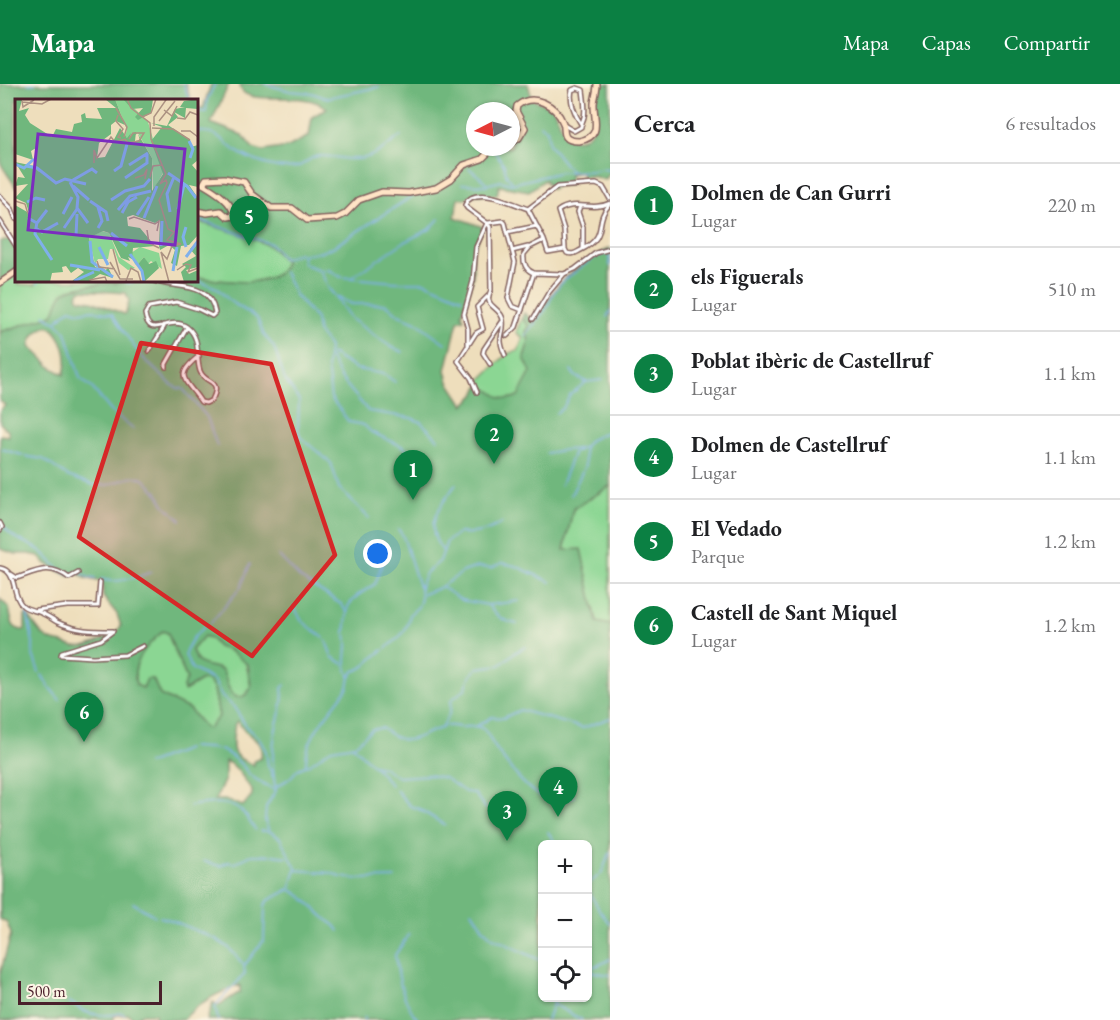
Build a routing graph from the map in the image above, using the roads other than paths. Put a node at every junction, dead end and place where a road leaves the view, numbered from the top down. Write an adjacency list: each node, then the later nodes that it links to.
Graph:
1 (597, 84): 4 (main road)
2 (520, 104): 4 (main road)
3 (520, 117): 6 (main road)
4 (564, 124): 5 (street)
5 (581, 124): 5 (street)
6 (520, 136)
7 (485, 156): 12 (main road)
8 (0, 196): 13 (street)
9 (610, 202): 10 (street); 11 (street); 22 (street)
10 (580, 206): 21 (street); 22 (street)
11 (528, 209): 15 (street); 16 (street)
12 (198, 211)
13 (15, 216)
14 (0, 221): 19 (street)
15 (487, 223): 17 (street); 30 (street); 37 (street)
16 (537, 226): 17 (street); 18 (street)
17 (507, 232): 24 (street)
18 (544, 240): 20 (street); 21 (street)
19 (15, 245)
20 (530, 247): 24 (street); 26 (street)
21 (565, 249): 22 (street)
22 (584, 249)
23 (610, 249): 27 (street)
24 (512, 251): 31 (street)
25 (15, 273): 29 (main road)
26 (534, 273): 27 (street); 31 (street)
27 (564, 274): 32 (street)
28 (155, 282): 34 (street)
29 (0, 283)
30 (488, 296): 33 (street); 37 (street)
31 (522, 310): 36 (street)
32 (533, 319)
33 (503, 320): 39 (street); 41 (street)
34 (163, 324): 35 (street); 38 (street)
35 (187, 327): 40 (street); 42 (street)
36 (507, 336)
37 (468, 346): 43 (street)
38 (149, 351)
39 (505, 355)
40 (199, 356): 40 (street)
41 (490, 364)
42 (166, 367)
43 (477, 392)
44 (0, 523): 45 (street)
45 (0, 530)
46 (0, 568): 47 (street)
47 (10, 573): 48 (street); 50 (street)
48 (78, 573)
49 (100, 582): 50 (street)
50 (35, 610): 51 (street)
51 (143, 646)

